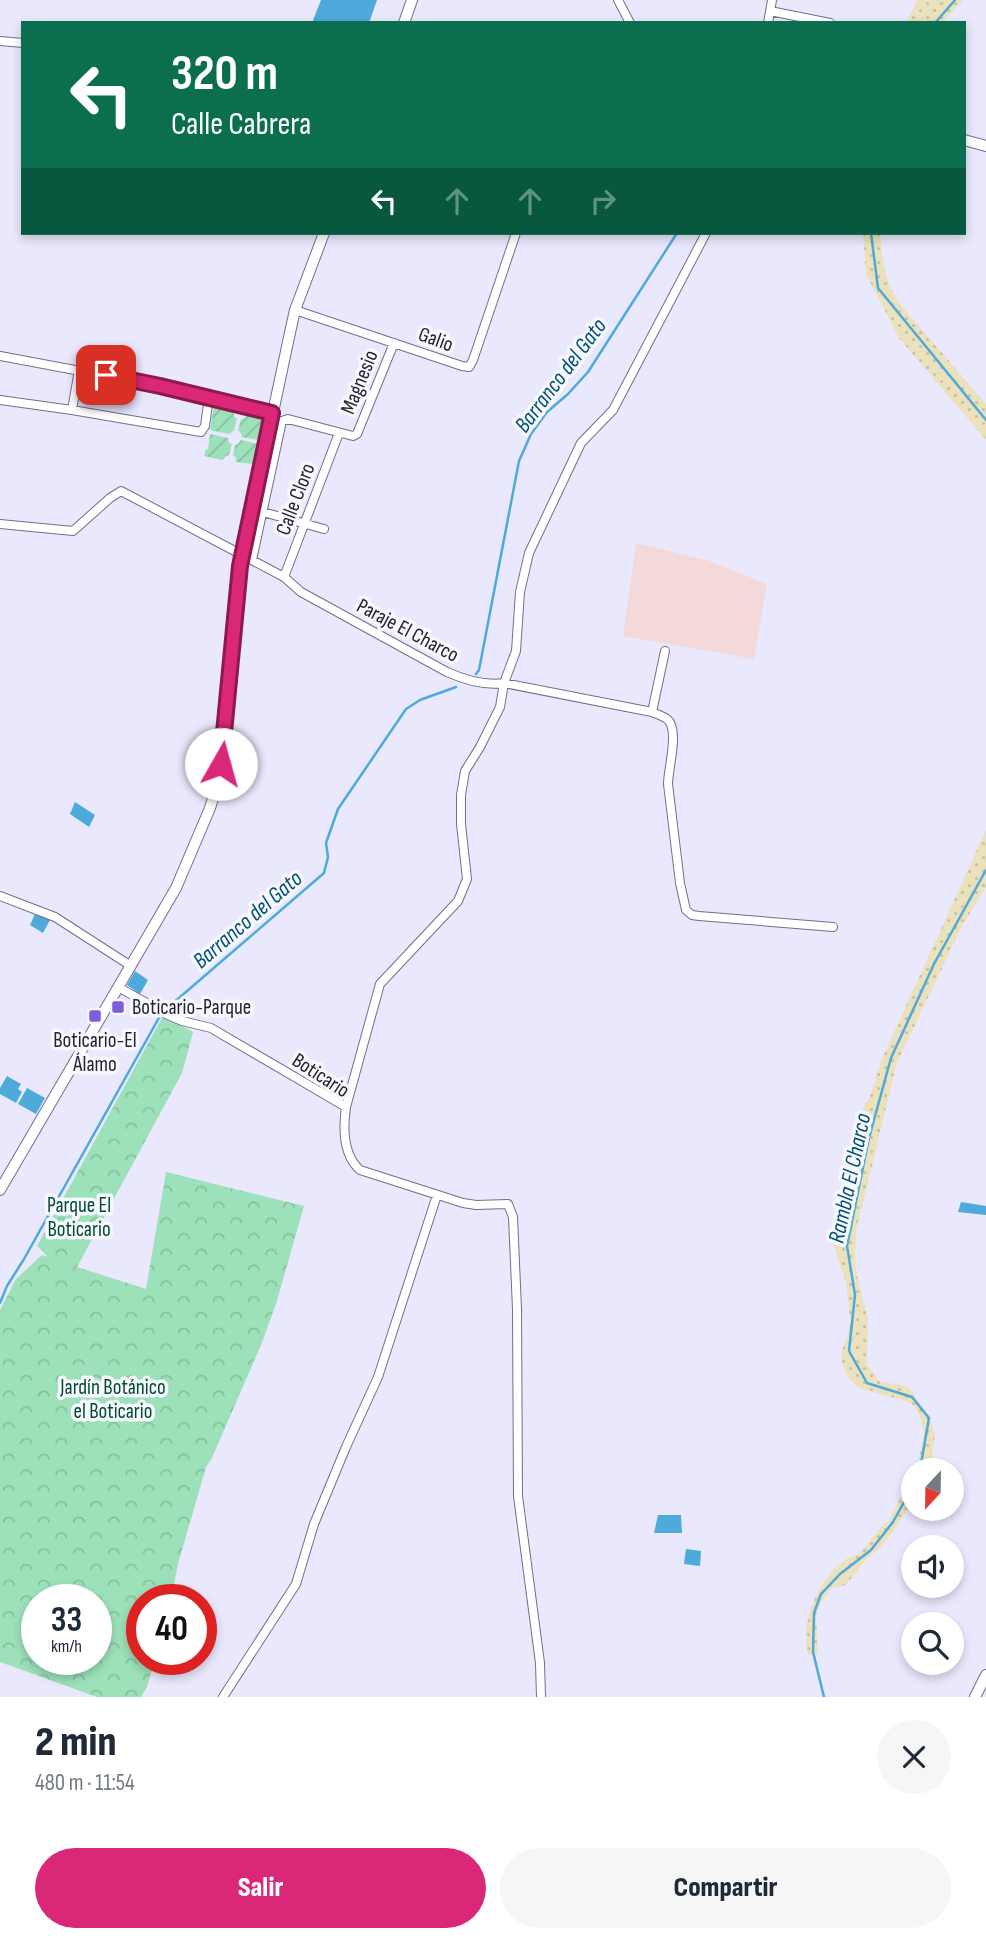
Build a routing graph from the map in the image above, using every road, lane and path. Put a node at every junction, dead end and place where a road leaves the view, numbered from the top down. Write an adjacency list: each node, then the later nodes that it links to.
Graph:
1 (412, 0): 5 (street)
2 (618, 0): 6 (street)
3 (772, 0): 4 (street)
4 (770, 11): 7 (street); 8 (street)
5 (405, 21)
6 (629, 21)
7 (768, 21)
8 (820, 21)
9 (0, 41): 10 (street)
10 (21, 43)
11 (966, 141): 12 (street)
12 (986, 146)
13 (323, 235): 16 (street)
14 (515, 235): 17 (street, Galio)
15 (705, 235): 32 (street)
16 (295, 310): 17 (street, Galio); 23 (street)
17 (394, 343): 24 (street, Magnesio)
18 (0, 356): 19 (street)
19 (79, 370): 20 (street); 22 (street)
20 (209, 397): 22 (street); 23 (street)
21 (0, 400): 22 (street)
22 (72, 410)
23 (272, 413): 29 (street)
24 (339, 433): 25 (street); 27 (street, Calle Cloro)
25 (263, 512): 27 (street); 29 (street)
26 (0, 524): 29 (street, Paraje El Charco)
27 (305, 524): 28 (street); 30 (street, Calle Cloro)
28 (324, 529)
29 (247, 557): 30 (street, Paraje El Charco); 36 (street)
30 (284, 577): 32 (street, Paraje El Charco)
31 (665, 651): 33 (street)
32 (504, 683): 33 (street, Paraje El Charco); 38 (street)
33 (652, 712): 35 (street)
34 (0, 896): 36 (street)
35 (833, 927)
36 (131, 966): 37 (street)
37 (118, 987): 38 (street, Boticario); 39 (street)
38 (346, 1107): 40 (street, Boticario)
39 (0, 1190)
40 (437, 1195): 42 (street); 43 (street, Boticario)
41 (986, 1675): 44 (street)
42 (223, 1697)
43 (541, 1697)
44 (975, 1697)

